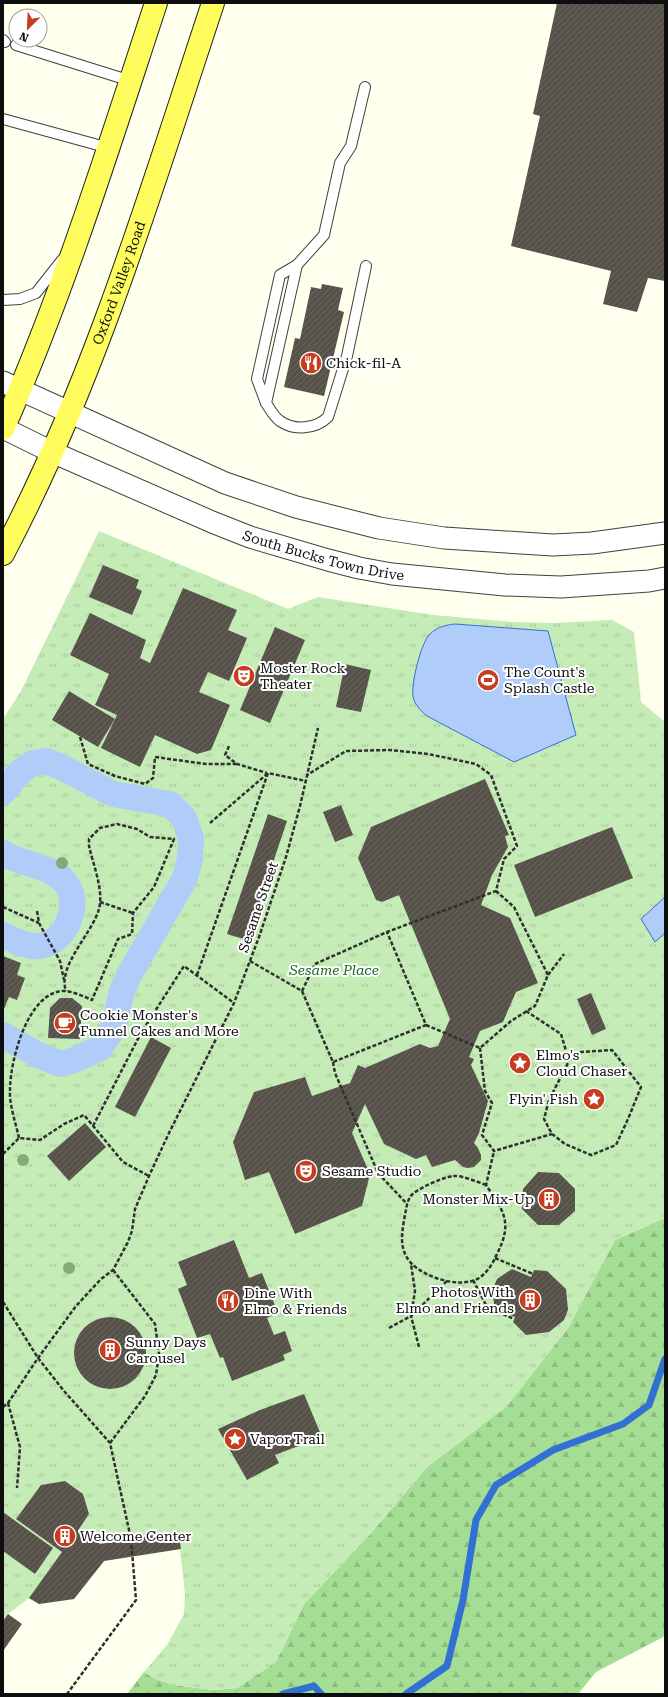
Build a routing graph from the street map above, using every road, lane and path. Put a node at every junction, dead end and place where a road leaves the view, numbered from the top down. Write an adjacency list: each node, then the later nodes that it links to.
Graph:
1 (156, 3): 4 (main road)
2 (213, 3): 14 (main road, Oxford Valley Road)
3 (26, 48): 4 (lane)
4 (131, 81): 7 (main road)
5 (365, 87): 9 (lane)
6 (3, 119): 7 (lane)
7 (109, 148): 8 (main road)
8 (76, 243): 11 (lane); 12 (main road)
9 (297, 266): 13 (lane); 13 (lane)
10 (366, 266): 13 (lane)
11 (3, 300)
12 (11, 386): 14 (street); 15 (main road)
13 (266, 403)
14 (70, 412): 16 (main road, Oxford Valley Road); 17 (street)
15 (3, 428): 16 (street, South Bucks Town Drive)
16 (52, 452): 18 (main road, Oxford Valley Road); 19 (street, South Bucks Town Drive)
17 (665, 533)
18 (3, 554)
19 (665, 578)
20 (318, 728): 25 (path, Sesame Street)
21 (80, 737): 23 (path)
22 (229, 746): 23 (path)
23 (237, 764): 24 (path)
24 (268, 774): 26 (path); 27 (path); 37 (path)
25 (307, 775): 26 (path, Sesame Street); 28 (path)
26 (306, 781): 36 (path, Sesame Street)
27 (210, 823)
28 (496, 891): 34 (path); 38 (path)
29 (100, 902): 32 (path); 32 (path); 39 (path)
30 (3, 907): 33 (path)
31 (37, 911): 33 (path)
32 (133, 913): 40 (path)
33 (39, 923): 39 (path)
34 (387, 932): 41 (path); 44 (path)
35 (564, 954): 38 (path)
36 (250, 961): 41 (path); 42 (path, Sesame Street)
37 (197, 975): 42 (path); 48 (path)
38 (548, 975): 43 (path)
39 (64, 981): 40 (path)
40 (66, 991): 50 (path)
41 (302, 991): 47 (path)
42 (234, 1003): 53 (path, Sesame Street)
43 (526, 1011): 45 (path); 46 (path)
44 (426, 1025): 45 (path); 47 (path)
45 (480, 1048): 51 (path)
46 (569, 1061): 49 (path); 49 (path)
47 (333, 1062): 55 (path)
48 (94, 1126): 50 (path); 53 (path)
49 (552, 1134): 51 (path)
50 (19, 1138): 52 (path)
51 (494, 1151): 54 (path)
52 (3, 1154)
53 (149, 1176): 58 (path, Sesame Street)
54 (486, 1185): 55 (path); 56 (path)
55 (407, 1204): 57 (path)
56 (495, 1258): 59 (path); 60 (path)
57 (411, 1264): 61 (path); 63 (path)
58 (113, 1270): 67 (path); 70 (path)
59 (533, 1274)
60 (473, 1280): 61 (path); 64 (path)
61 (447, 1281): 63 (path)
62 (3, 1302): 67 (path)
63 (411, 1316): 65 (path); 66 (path)
64 (514, 1320)
65 (388, 1328)
66 (419, 1347)
67 (38, 1358): 68 (path); 70 (path)
68 (8, 1403): 69 (path); 71 (path)
69 (3, 1407)
70 (110, 1443): 72 (path)
71 (17, 1488)
72 (67, 1694)

